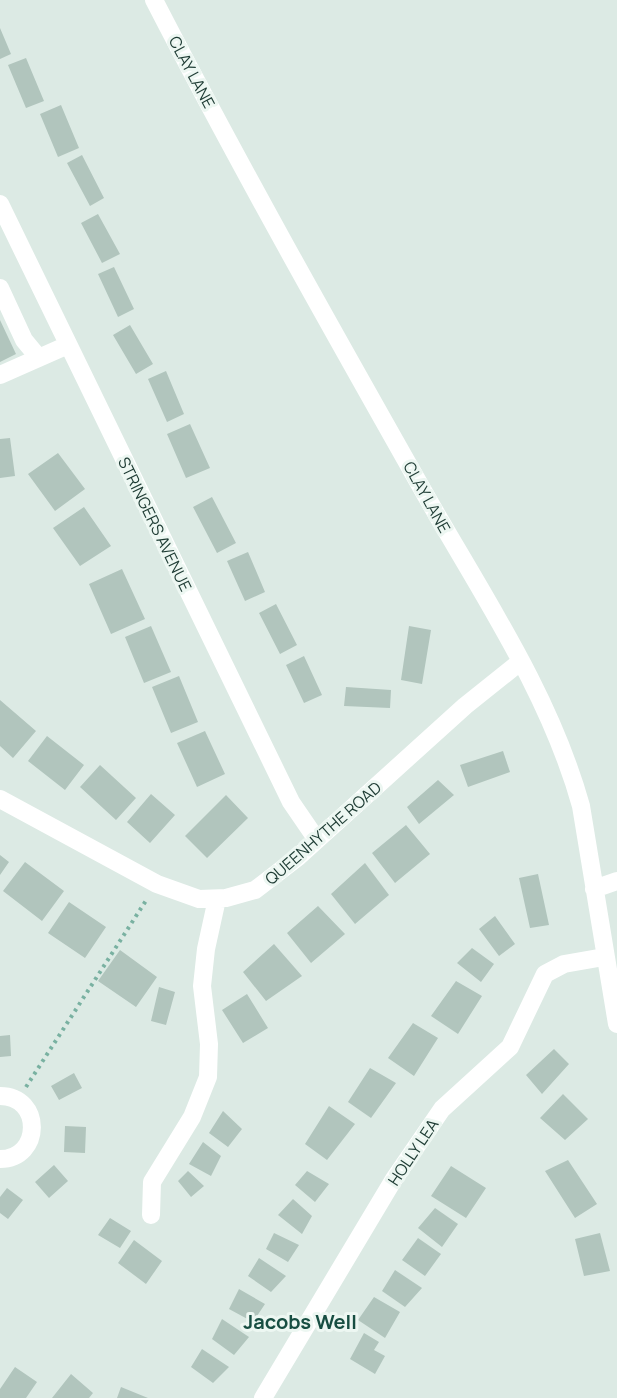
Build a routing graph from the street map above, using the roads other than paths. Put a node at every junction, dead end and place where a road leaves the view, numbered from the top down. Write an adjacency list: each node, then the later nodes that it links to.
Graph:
1 (154, 0): 8 (street, CLAY LANE)
2 (0, 204): 3 (street, STRINGERS AVENUE)
3 (5, 230): 5 (street, STRINGERS AVENUE)
4 (0, 288): 6 (street)
5 (68, 345): 6 (street); 10 (street, STRINGERS AVENUE)
6 (38, 357): 7 (street)
7 (0, 375)
8 (520, 662): 10 (street, QUEENHYTHE ROAD); 12 (street, CLAY LANE)
9 (0, 799): 13 (street, QUEENHYTHE ROAD)
10 (317, 840): 13 (street, QUEENHYTHE ROAD)
11 (617, 880): 12 (street)
12 (594, 889): 14 (street, CLAY LANE)
13 (217, 899): 18 (street)
14 (604, 957): 15 (street, CLAY LANE); 19 (street, HOLLY LEA)
15 (617, 1024)
16 (9, 1098): 17 (street)
17 (0, 1159)
18 (151, 1215)
19 (263, 1398)

